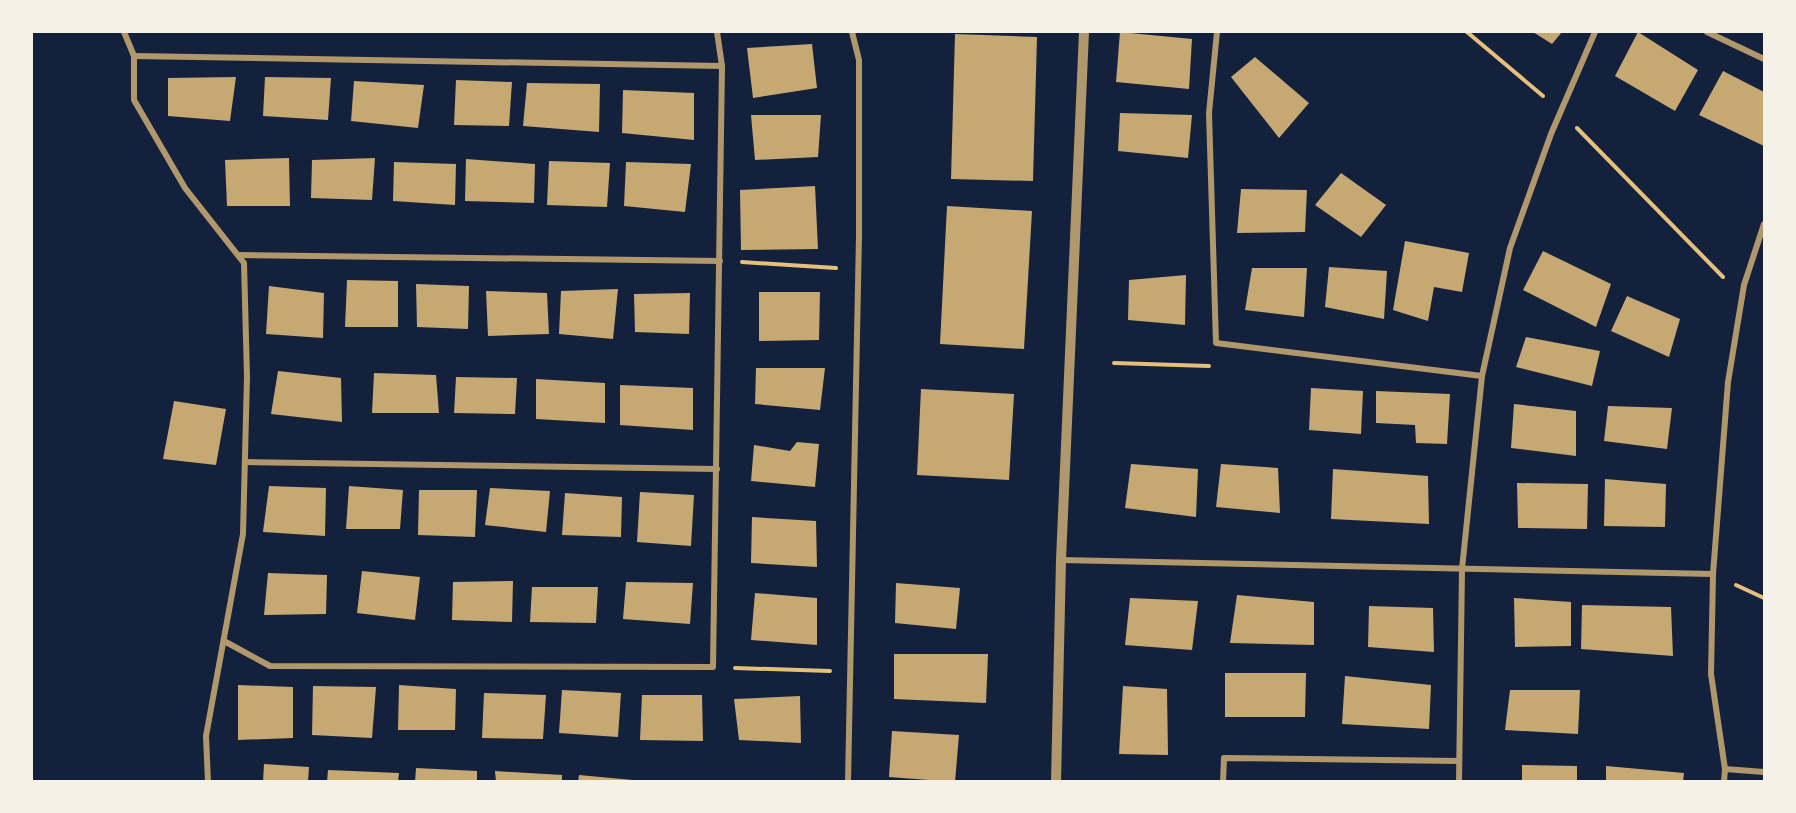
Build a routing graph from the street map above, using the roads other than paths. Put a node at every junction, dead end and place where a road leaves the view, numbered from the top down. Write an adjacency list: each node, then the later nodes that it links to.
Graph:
1 (124, 32): 8 (street)
2 (717, 32): 10 (street)
3 (852, 32): 25 (street)
4 (1084, 32): 17 (street)
5 (1217, 32): 14 (street)
6 (1595, 32): 14 (street)
7 (1707, 32): 9 (street)
8 (134, 56): 10 (street); 12 (street)
9 (1764, 59)
10 (722, 66): 13 (street)
11 (1764, 224): 19 (street)
12 (238, 255): 13 (street); 15 (street)
13 (720, 261): 16 (street)
14 (1482, 376): 18 (street)
15 (245, 462): 16 (street); 20 (street)
16 (717, 469): 20 (street)
17 (1061, 560): 18 (street); 26 (street)
18 (1462, 569): 19 (street); 21 (street)
19 (1713, 574): 22 (street)
20 (224, 641): 24 (street)
21 (1459, 761): 27 (street); 28 (street)
22 (1725, 769): 23 (street); 29 (street)
23 (1764, 772)
24 (208, 782)
25 (848, 782)
26 (1056, 782)
27 (1223, 782)
28 (1459, 782)
29 (1724, 782)

